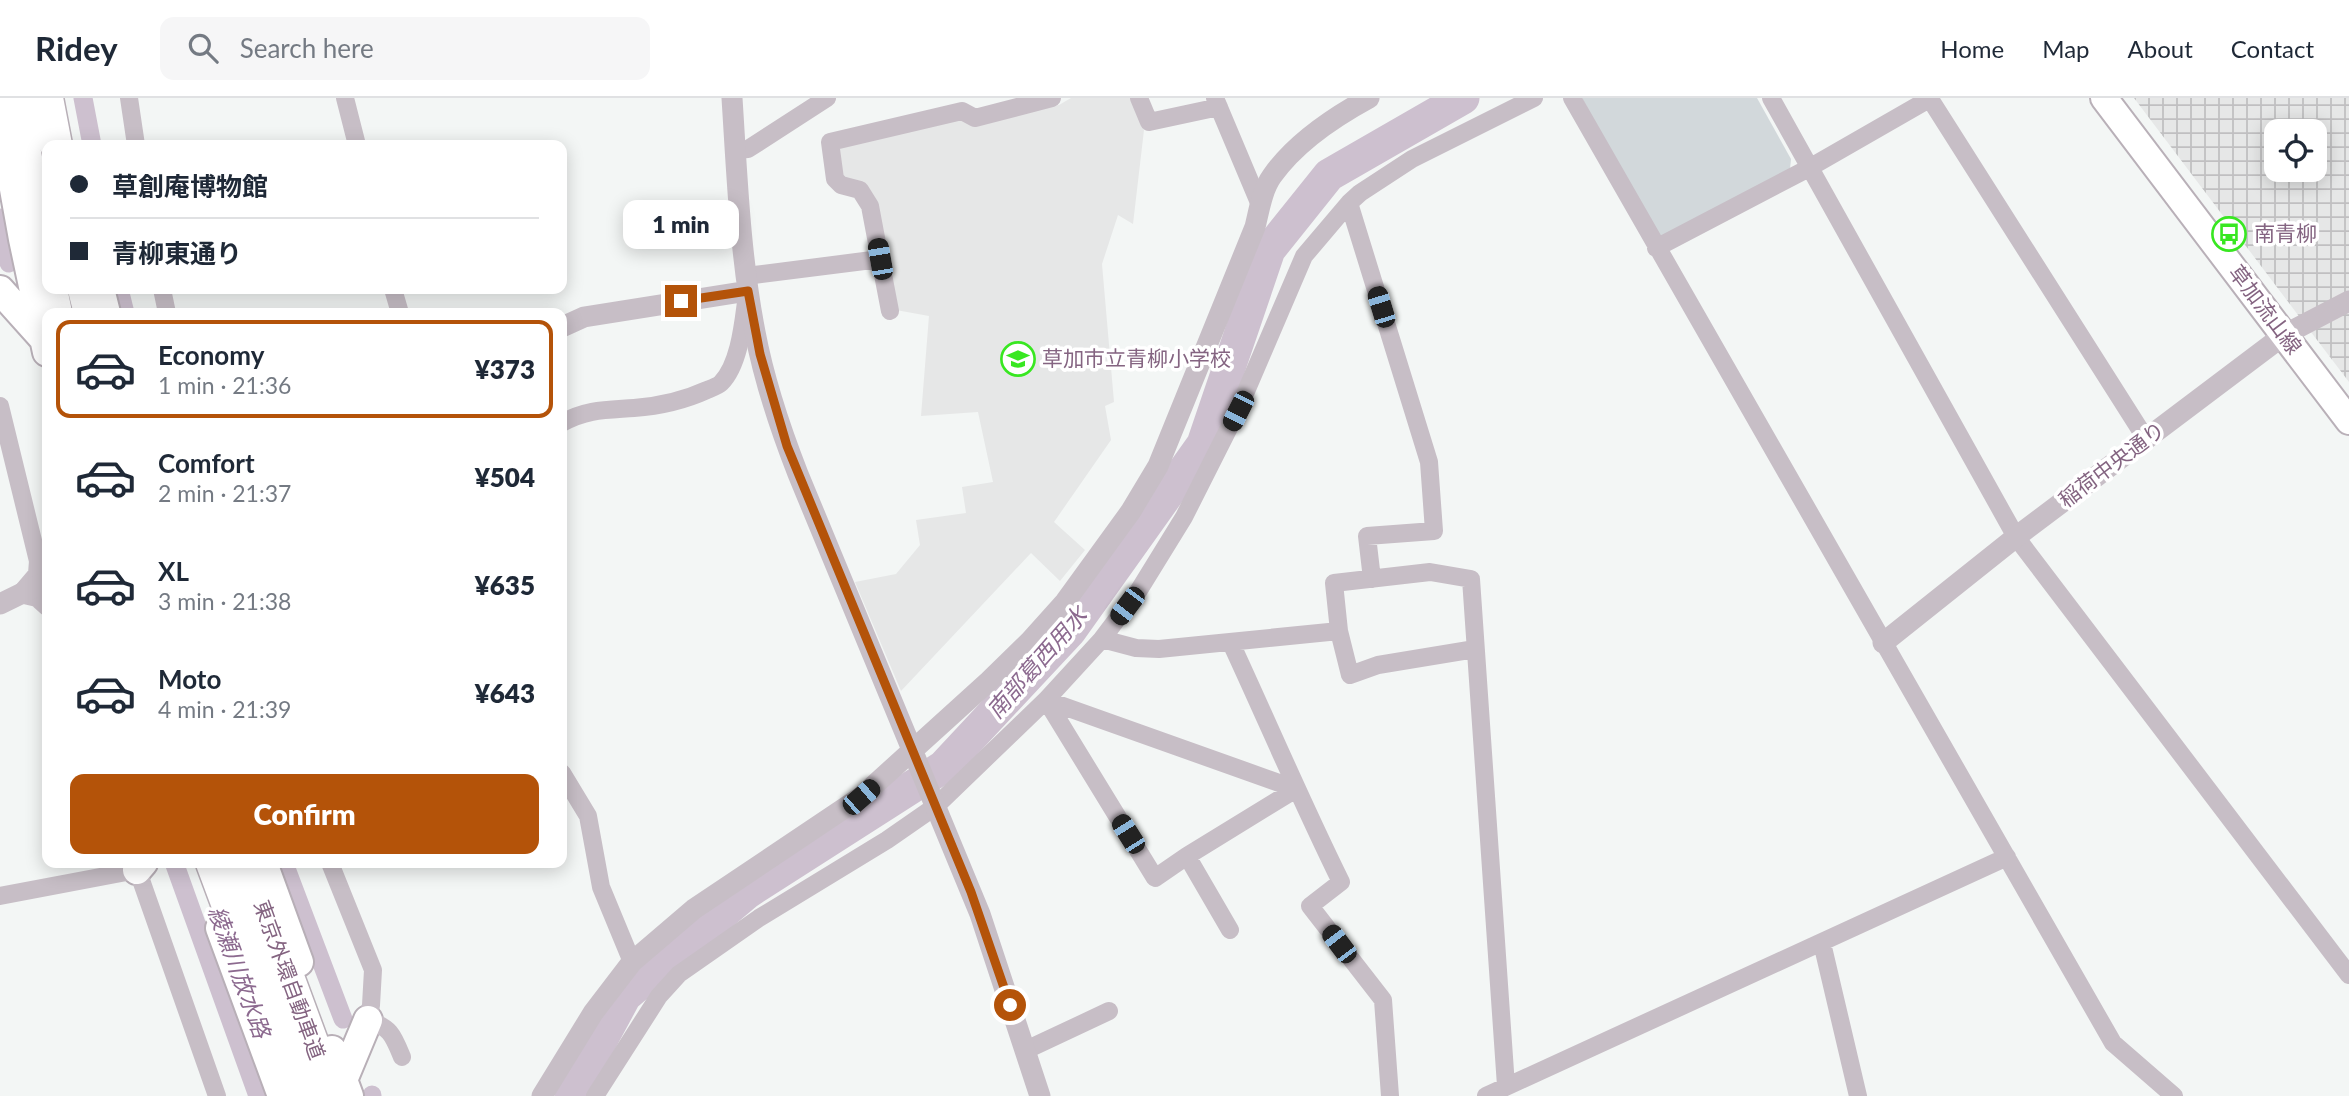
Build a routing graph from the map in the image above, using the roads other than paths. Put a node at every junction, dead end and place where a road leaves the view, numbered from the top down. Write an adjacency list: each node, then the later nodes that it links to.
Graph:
1 (15, 98): 26 (highway)
2 (47, 98): 18 (highway)
3 (62, 98): 19 (highway)
4 (129, 98): 20 (street)
5 (345, 98): 21 (street)
6 (732, 98): 22 (street)
7 (828, 98): 22 (street)
8 (1052, 98): 28 (street)
9 (1139, 98): 16 (street)
10 (1369, 98): 25 (street)
11 (1534, 98): 24 (street)
12 (1572, 98): 27 (street)
13 (1771, 98): 23 (street)
14 (1931, 98): 23 (street); 40 (street)
15 (2104, 98): 36 (main road, 草加流山線)
16 (1217, 102): 25 (street)
17 (0, 111): 32 (highway)
18 (55, 140)
19 (70, 140)
20 (135, 140)
21 (356, 140)
22 (735, 150): 29 (street)
23 (1809, 168): 27 (street); 41 (street)
24 (1349, 203): 42 (street); 48 (street)
25 (1260, 205): 53 (street)
26 (42, 246)
27 (1656, 248): 49 (street)
28 (880, 259): 29 (street); 33 (street)
29 (747, 284): 34 (street); 38 (street); 53 (street)
30 (0, 290): 35 (highway)
31 (2349, 301): 36 (street, 稲荷中央通り)
32 (43, 308)
33 (890, 311)
34 (567, 325)
35 (42, 329)
36 (2284, 335): 39 (main road, 草加流山線); 40 (street, 稲荷中央通り)
37 (0, 406): 44 (street)
38 (567, 420)
39 (2349, 421)
40 (2146, 439): 41 (street, 稲荷中央通り)
41 (2016, 537): 49 (street, 稲荷中央通り); 70 (street)
42 (1372, 579): 47 (street); 51 (street)
43 (42, 583): 44 (street)
44 (20, 594): 45 (street); 46 (street)
45 (42, 602)
46 (0, 604)
47 (1339, 631): 50 (street); 51 (street)
48 (1102, 639): 50 (street); 52 (street)
49 (1883, 642): 58 (street)
50 (1231, 643): 55 (street)
51 (1475, 649): 75 (street)
52 (1045, 699): 55 (street); 56 (street); 57 (street)
53 (914, 755): 56 (street); 69 (street)
54 (567, 781): 69 (street)
55 (1296, 789): 57 (street); 83 (street)
56 (934, 802): 73 (street); 81 (street)
57 (1187, 856): 67 (street)
58 (2007, 857): 68 (street); 86 (street)
59 (125, 868): 66 (street)
60 (139, 868): 77 (street)
61 (199, 868): 78 (highway)
62 (214, 868): 79 (highway, 東京外環自動車道)
63 (248, 868): 76 (highway, 東京外環自動車道)
64 (265, 868): 76 (highway)
65 (332, 868): 72 (street)
66 (0, 896)
67 (1230, 930)
68 (1822, 943): 75 (street); 85 (street)
69 (632, 962): 80 (street)
70 (2349, 975)
71 (1109, 1011): 73 (street)
72 (368, 1020): 74 (street); 76 (highway)
73 (1026, 1050): 82 (street)
74 (402, 1057)
75 (1506, 1086): 84 (street)
76 (341, 1091)
77 (217, 1096)
78 (282, 1096)
79 (299, 1096)
80 (542, 1096)
81 (595, 1096)
82 (1040, 1096)
83 (1390, 1096)
84 (1486, 1096)
85 (1858, 1096)
86 (2174, 1096)

